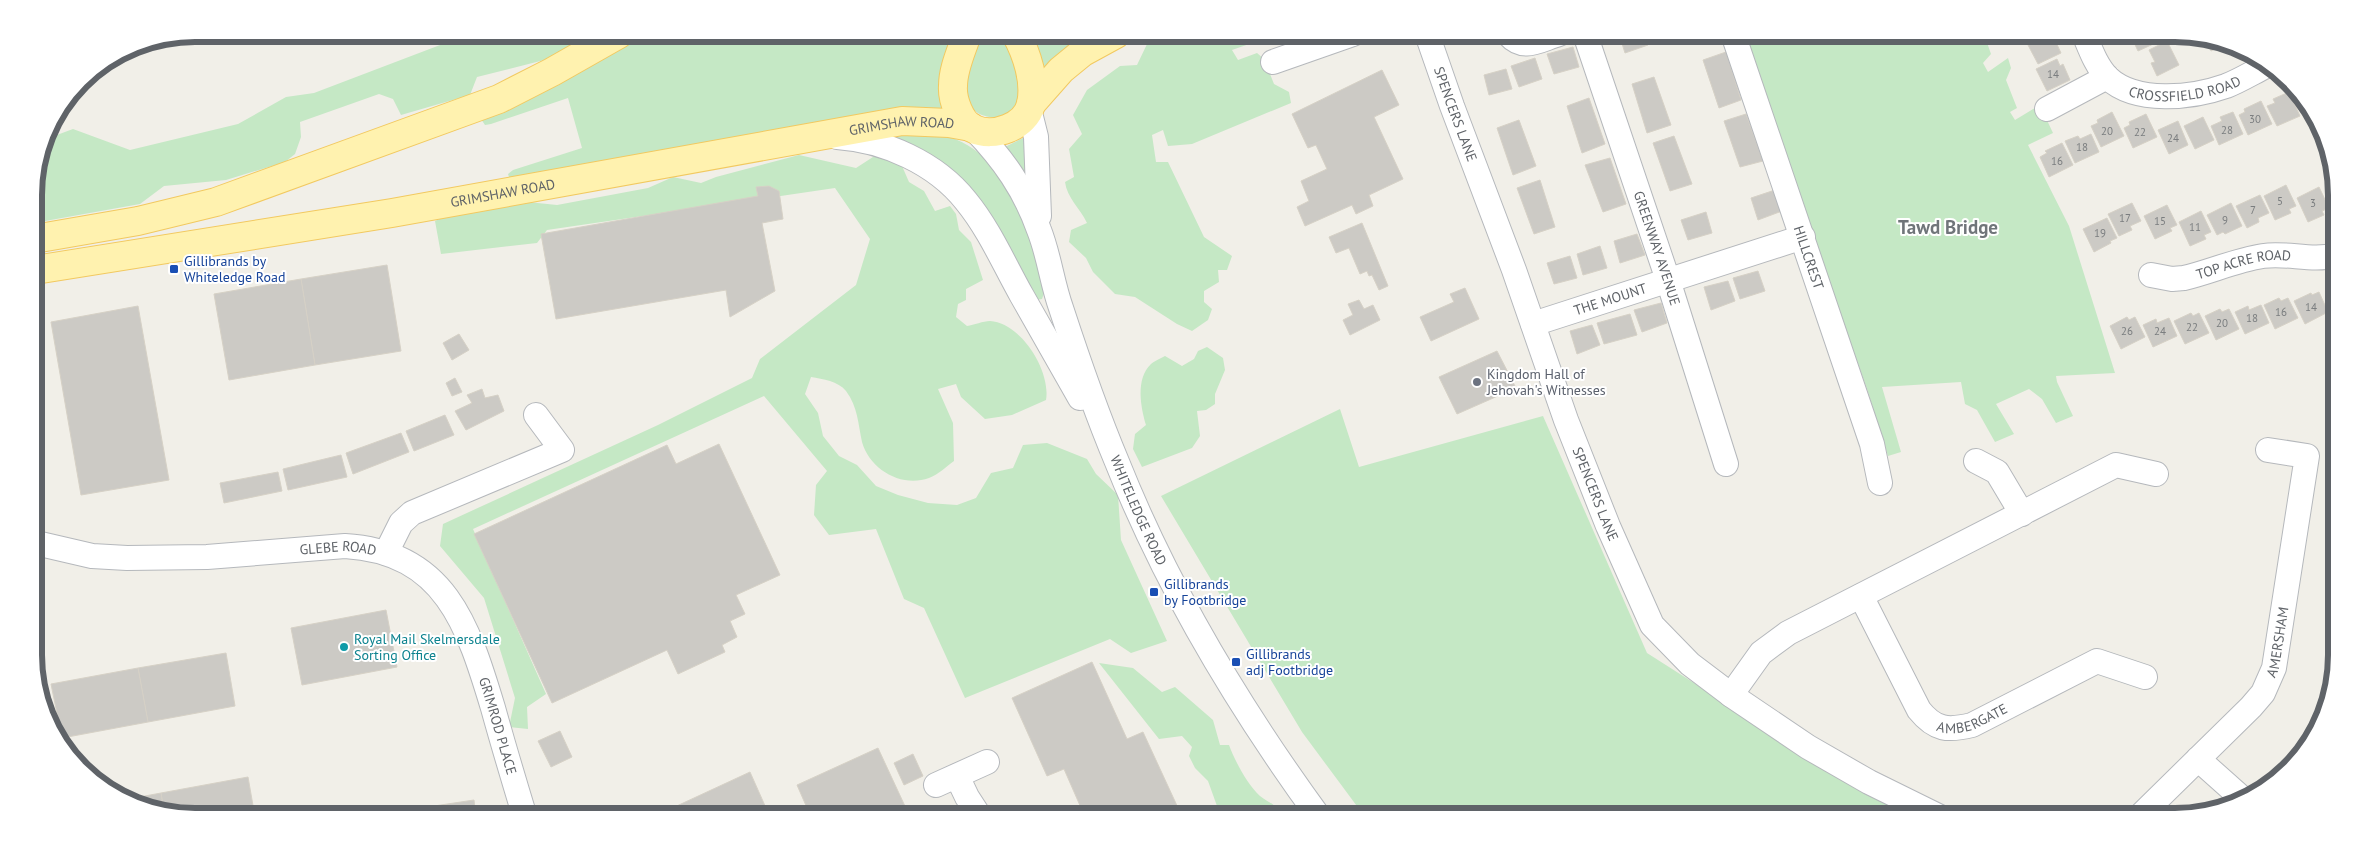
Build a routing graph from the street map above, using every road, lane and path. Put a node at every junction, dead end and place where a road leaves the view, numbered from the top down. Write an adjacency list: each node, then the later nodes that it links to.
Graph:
1 (604, 42): 20 (main road)
2 (964, 42): 17 (main road)
3 (1019, 42): 15 (main road)
4 (1101, 42): 15 (main road)
5 (1330, 42): 12 (street)
6 (1430, 42): 26 (street, SPENCERS LANE)
7 (1516, 42): 8 (street)
8 (1530, 42)
9 (1588, 42): 25 (street, GREENWAY AVENUE)
10 (1736, 42): 21 (street, HILLCREST)
11 (2087, 42): 14 (street, CROSSFIELD ROAD)
12 (1273, 62)
13 (2261, 69): 14 (street, CROSSFIELD ROAD)
14 (2107, 77): 16 (street, CROSSFIELD ROAD)
15 (1030, 106): 17 (main road, GRIMSHAW ROAD); 19 (street, WHITELEDGE ROAD)
16 (2046, 109)
17 (972, 128): 18 (main road, GRIMSHAW ROAD); 19 (street, WHITELEDGE ROAD)
18 (816, 136): 23 (main road, GRIMSHAW ROAD); 29 (street)
19 (1040, 230): 29 (street, WHITELEDGE ROAD)
20 (43, 237)
21 (1803, 237): 25 (street, THE MOUNT); 33 (street, HILLCREST)
22 (2328, 256): 24 (street, TOP ACRE ROAD)
23 (43, 269)
24 (2149, 273)
25 (1668, 280): 26 (street, THE MOUNT); 31 (street, GREENWAY AVENUE)
26 (1533, 324): 39 (street, SPENCERS LANE)
27 (536, 415): 36 (street, GLEBE ROAD)
28 (2268, 450): 40 (street, AMERSHAM)
29 (1116, 461): 47 (street, WHITELEDGE ROAD)
30 (1976, 461): 34 (street)
31 (1726, 464)
32 (2156, 474): 34 (street)
33 (1880, 483)
34 (2022, 514): 37 (street)
35 (42, 544): 36 (street, GLEBE ROAD)
36 (386, 553): 45 (street, GRIMROD PLACE)
37 (1861, 596): 38 (street, AMBERGATE); 39 (street)
38 (2145, 676)
39 (1731, 695): 48 (street, SPENCERS LANE)
40 (2198, 759): 44 (street); 49 (street, AMERSHAM)
41 (987, 762): 42 (street)
42 (957, 776): 43 (street); 46 (street)
43 (936, 785)
44 (2238, 795)
45 (522, 808)
46 (974, 808)
47 (1313, 808)
48 (1922, 808)
49 (2148, 808)

